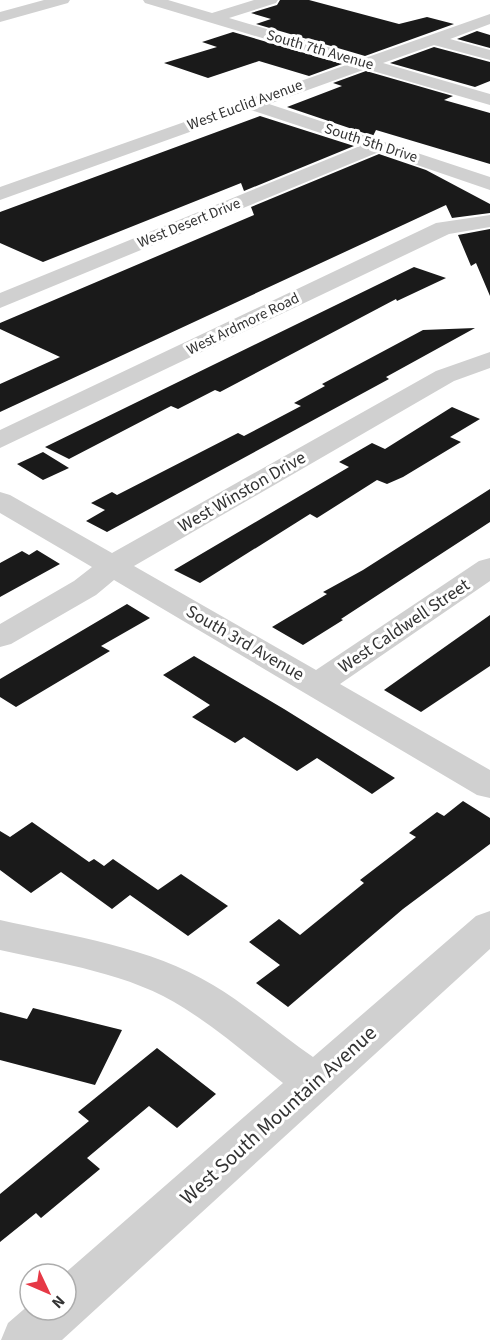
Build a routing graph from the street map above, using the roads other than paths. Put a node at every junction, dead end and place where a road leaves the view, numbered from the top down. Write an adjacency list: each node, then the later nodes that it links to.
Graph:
1 (62, 0): 4 (street)
2 (151, 0): 5 (street, South 7th Avenue)
3 (270, 0): 5 (street)
4 (0, 17)
5 (212, 18): 9 (street, South 7th Avenue)
6 (490, 19): 7 (street, West Euclid Avenue)
7 (432, 39): 8 (street); 9 (street, West Euclid Avenue)
8 (490, 55)
9 (364, 62): 10 (street, South 7th Avenue); 11 (street, West Euclid Avenue)
10 (490, 100)
11 (250, 104): 12 (street, South 5th Drive); 14 (street, West Euclid Avenue)
12 (378, 145): 13 (street, South 5th Drive); 16 (street, West Desert Drive)
13 (490, 184)
14 (0, 194)
15 (490, 221): 18 (street, West Ardmore Road)
16 (0, 301)
17 (490, 359): 20 (street, West Winston Drive)
18 (0, 440)
19 (0, 501): 20 (street, South 3rd Avenue)
20 (112, 566): 22 (street, West Winston Drive); 23 (street, South 3rd Avenue)
21 (490, 567): 23 (street, West Caldwell Street)
22 (0, 637)
23 (318, 684): 24 (street, South 3rd Avenue)
24 (490, 786)
25 (490, 926): 27 (street, West South Mountain Avenue)
26 (0, 935): 27 (street)
27 (314, 1082): 28 (street, West South Mountain Avenue)
28 (78, 1293)
29 (46, 1322): 30 (street)
30 (26, 1340)

